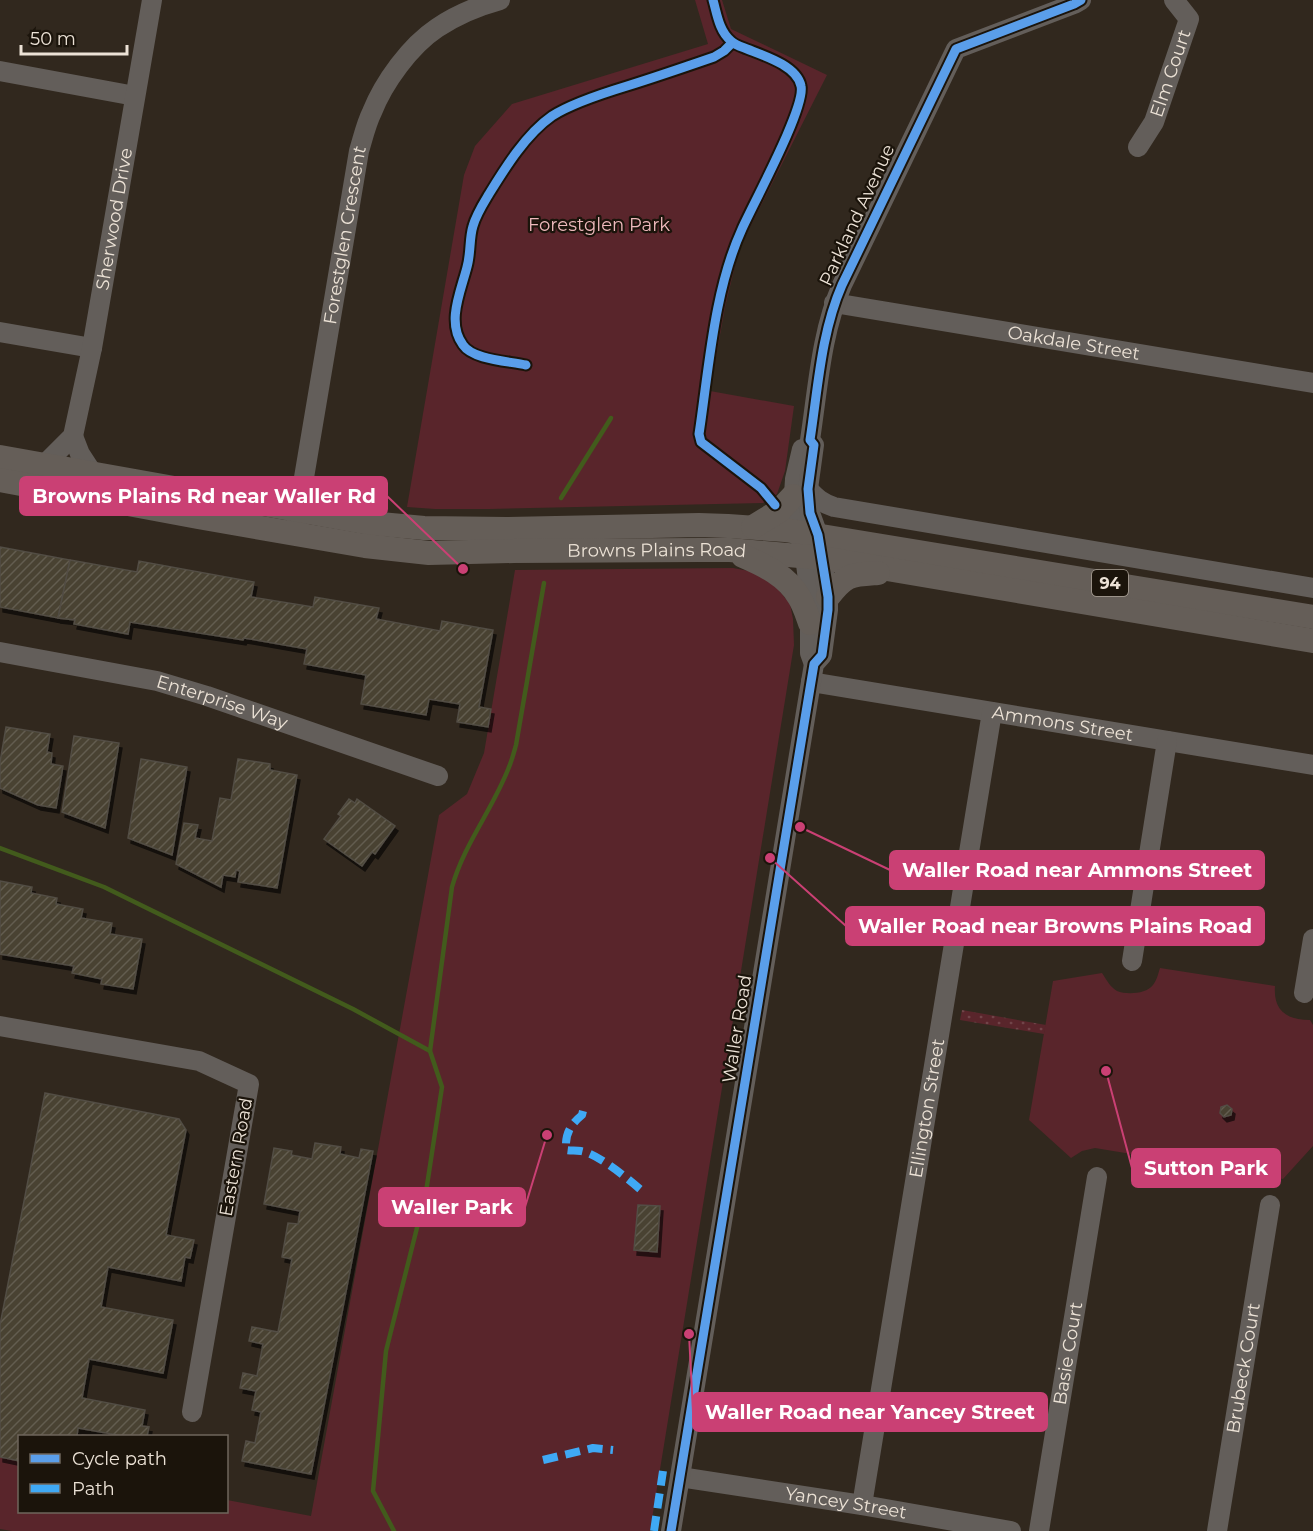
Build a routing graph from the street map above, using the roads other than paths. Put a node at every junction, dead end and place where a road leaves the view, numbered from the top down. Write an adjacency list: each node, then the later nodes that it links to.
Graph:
1 (152, 0): 7 (street, Sherwood Drive)
2 (500, 0): 5 (street, Forestglen Crescent)
3 (1081, 0): 9 (street, Parkland Avenue)
4 (1174, 0): 8 (street, Elm Court)
5 (463, 7): 19 (street, Forestglen Crescent)
6 (0, 71): 7 (street)
7 (135, 96): 11 (street, Sherwood Drive)
8 (1138, 147)
9 (834, 303): 12 (street, Oakdale Street); 18 (street, Parkland Avenue)
10 (0, 332): 11 (street)
11 (92, 348): 13 (street, Sherwood Drive)
12 (1313, 383)
13 (73, 436): 15 (street); 16 (street)
14 (0, 457): 15 (main road, Browns Plains Road / 94)
15 (45, 465): 16 (main road, Browns Plains Road / 94)
16 (93, 474): 19 (main road, Browns Plains Road / 94)
17 (0, 480): 19 (main road, Browns Plains Road / 94)
18 (801, 492): 20 (main road); 21 (street, Parkland Avenue); 24 (street)
19 (297, 522): 20 (main road, Browns Plains Road / 94); 22 (main road, Browns Plains Road / 94)
20 (753, 527): 21 (main road, Browns Plains Road / 94)
21 (810, 545): 22 (main road, Browns Plains Road / 94); 23 (main road, Browns Plains Road / 94); 25 (street, Waller Road); 26 (main road, Browns Plains Road / 94); 27 (street, Waller Road)
22 (730, 550): 27 (main road)
23 (901, 571): 25 (main road); 28 (main road, Browns Plains Road / 94)
24 (1313, 588)
25 (828, 597): 30 (street, Waller Road)
26 (1313, 617)
27 (810, 623): 30 (street, Waller Road)
28 (1313, 640)
29 (0, 652): 34 (street, Enterprise Way)
30 (813, 673): 31 (street, Ammons Street); 42 (street, Waller Road)
31 (992, 712): 32 (street, Ammons Street); 43 (street, Ellington Street)
32 (1167, 741): 33 (street, Ammons Street); 36 (street)
33 (1313, 765)
34 (438, 776)
35 (1313, 939): 37 (street)
36 (1132, 961)
37 (1304, 993)
38 (0, 1026): 41 (street, Eastern Road)
39 (1097, 1177): 46 (street, Basie Court)
40 (1270, 1205): 47 (street, Brubeck Court)
41 (192, 1412)
42 (680, 1477): 43 (street, Yancey Street); 44 (street, Waller Road)
43 (862, 1505): 45 (street, Yancey Street)
44 (671, 1531)
45 (1011, 1531)
46 (1039, 1531)
47 (1217, 1531)

